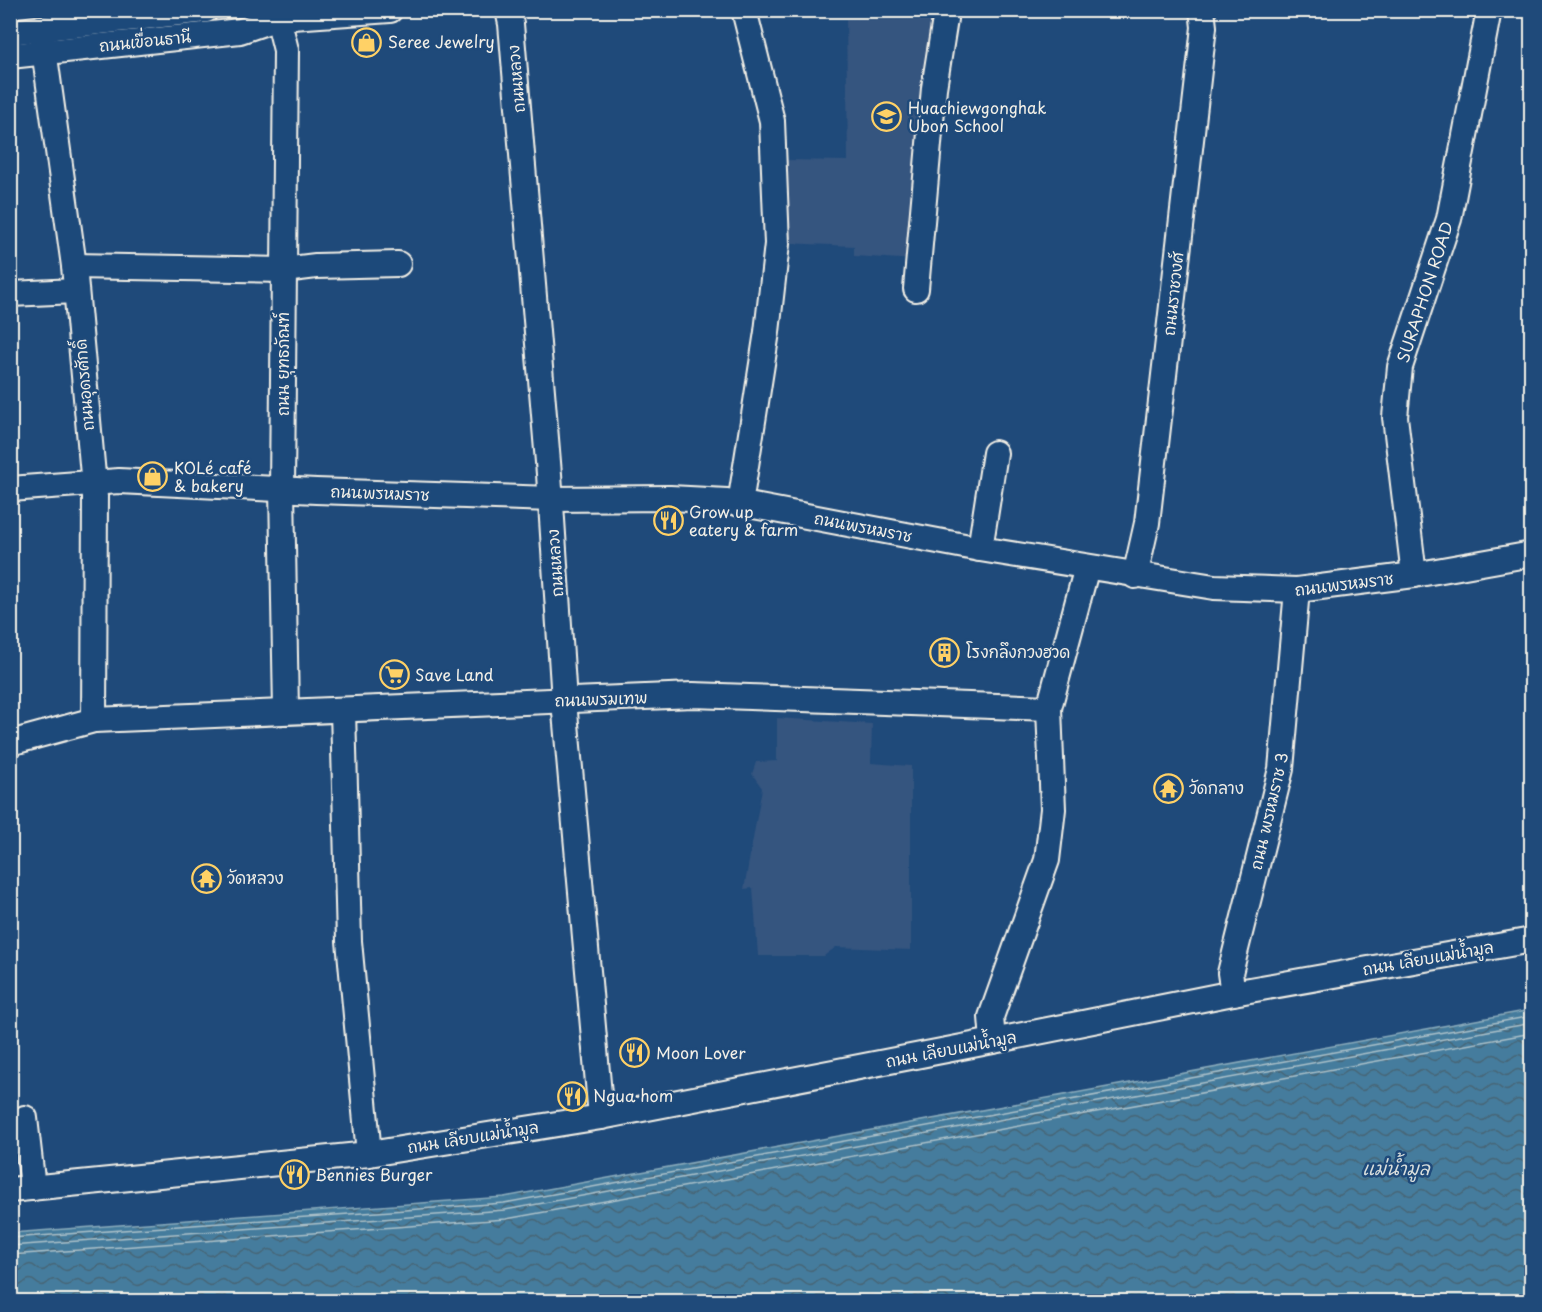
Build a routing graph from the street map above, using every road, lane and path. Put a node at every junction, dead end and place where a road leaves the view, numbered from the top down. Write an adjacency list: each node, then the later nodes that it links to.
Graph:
1 (206, 10): 11 (street, ถนนเขื่อนธานี)
2 (250, 10): 9 (street, ถนนเขื่อนธานี)
3 (390, 10): 9 (street, ถนนเขื่อนธานี)
4 (508, 10): 23 (street, ถนนหลวง)
5 (744, 10): 24 (street)
6 (945, 10): 16 (street)
7 (1202, 10): 29 (street, ถนนราชวงศ์)
8 (1489, 10): 28 (street, SURAPHON ROAD)
9 (277, 13): 11 (street, ถนนเขื่อนธานี); 15 (street, ถนน ยุทธภัณฑ์)
10 (10, 32): 11 (street, ถนนเขื่อนธานี)
11 (43, 40): 12 (street, ถนนเขื่อนธานี); 14 (street, ถนนอุดรศักดิ์)
12 (10, 56)
13 (398, 264): 15 (street)
14 (74, 266): 15 (street); 17 (street, ถนนอุดรศักดิ์)
15 (284, 270): 22 (street, ถนน ยุทธภัณฑ์)
16 (916, 289)
17 (76, 291): 18 (street); 20 (street, ถนนอุดรศักดิ์)
18 (10, 294)
19 (995, 453): 25 (street)
20 (93, 482): 21 (street, ถนนพรหมราช); 22 (street, ถนนพรหมราช); 35 (street, ถนนอุดรศักดิ์)
21 (10, 489)
22 (282, 490): 23 (street, ถนนพรหมราช); 34 (street, ถนน ยุทธภัณฑ์)
23 (551, 499): 24 (street, ถนนพรหมราช); 31 (street, ถนนหลวง)
24 (740, 504): 25 (street, ถนนพรหมราช)
25 (980, 549): 27 (street, ถนนพรหมราช)
26 (1532, 554): 28 (street, ถนนพรหมราช)
27 (1087, 567): 29 (street, ถนนพรหมราช); 32 (street)
28 (1414, 575): 30 (street, ถนนพรหมราช)
29 (1136, 576): 30 (street, ถนนพรหมราช)
30 (1297, 591): 38 (street, ถนน พรหมราช 3)
31 (564, 701): 32 (street, ถนนพรมเทพ); 33 (street, ถนนพรมเทพ); 40 (street, ถนนหลวง)
32 (1049, 708): 39 (street)
33 (343, 710): 34 (street, ถนนพรมเทพ); 42 (street)
34 (285, 711): 35 (street, ถนนพรมเทพ)
35 (94, 720): 36 (street, ถนนพรมเทพ)
36 (10, 743)
37 (1532, 940): 38 (street, ถนน เลียบแม่น้ำมูล)
38 (1233, 993): 39 (street, ถนน เลียบแม่น้ำมูล)
39 (993, 1041): 40 (street, ถนน เลียบแม่น้ำมูล)
40 (601, 1117): 42 (street, ถนน เลียบแม่น้ำมูล)
41 (25, 1118): 43 (street)
42 (369, 1154): 43 (street, ถนน เลียบแม่น้ำมูล)
43 (22, 1189)

